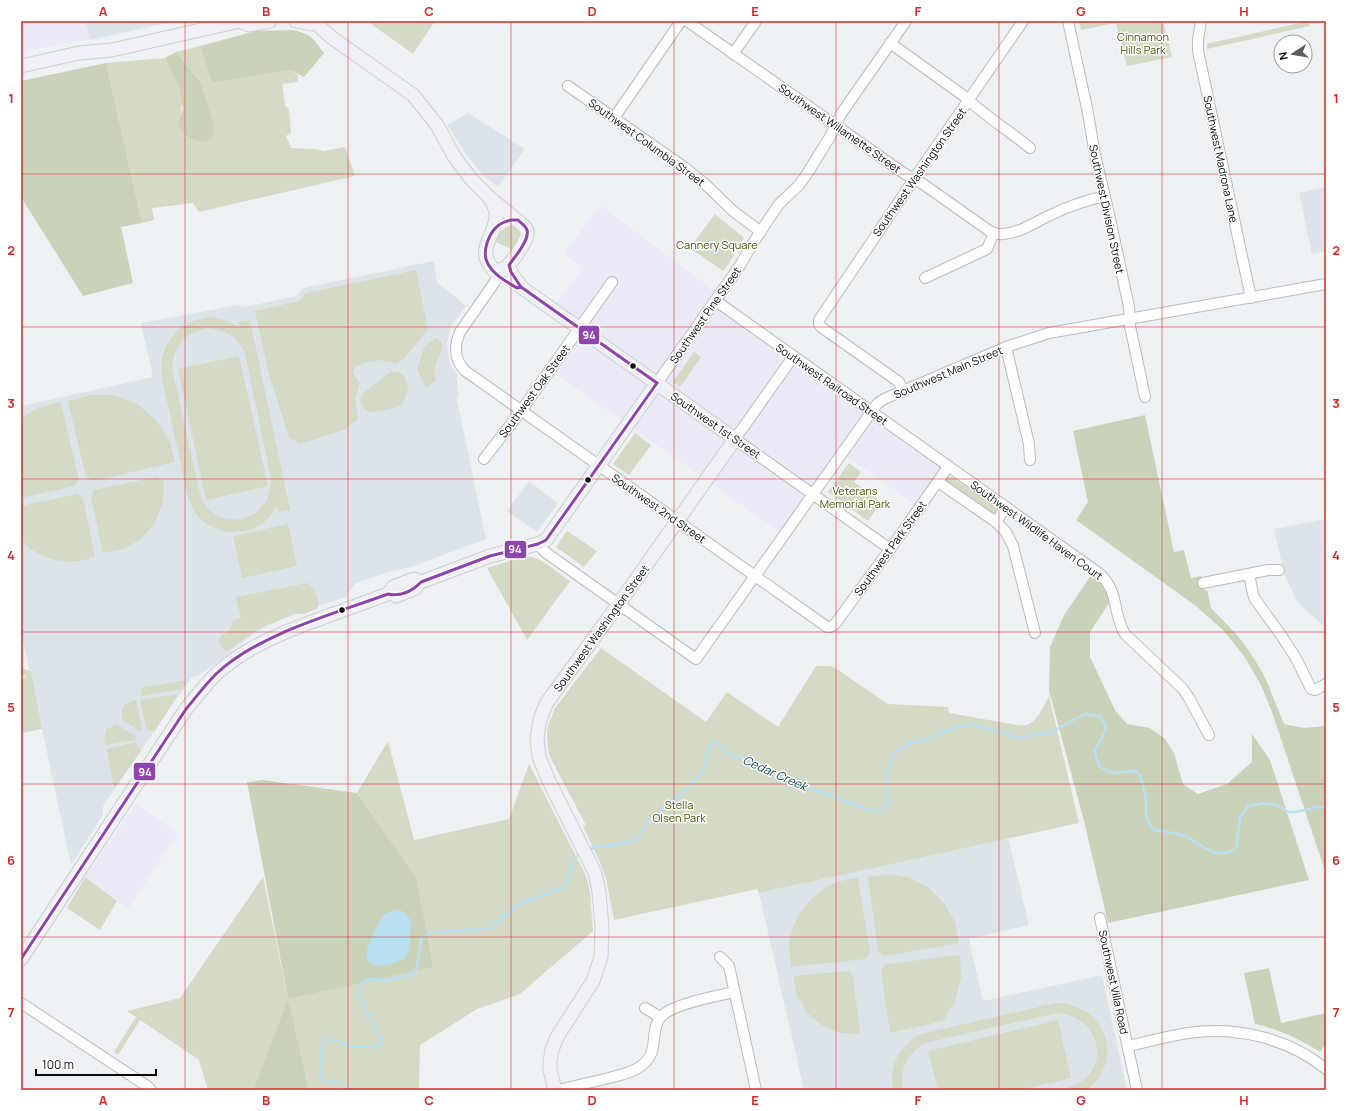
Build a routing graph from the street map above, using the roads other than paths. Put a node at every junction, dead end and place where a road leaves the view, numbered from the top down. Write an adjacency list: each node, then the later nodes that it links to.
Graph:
1 (240, 21): 2 (main road); 14 (main road)
2 (270, 21)
3 (296, 21): 11 (main road)
4 (681, 21): 17 (street)
5 (687, 21): 13 (street, Southwest Willamette Street)
6 (756, 21): 13 (street)
7 (906, 21): 12 (street, Southwest Pine Street)
8 (1024, 21): 16 (street, Southwest Washington Street)
9 (1068, 21): 21 (street, Southwest Division Street)
10 (1201, 21): 33 (street, Southwest Madrona Lane)
11 (314, 22): 22 (main road)
12 (890, 43): 16 (street); 18 (street, Southwest Pine Street)
13 (733, 54): 18 (street, Southwest Willamette Street)
14 (21, 66)
15 (568, 86): 17 (street, Southwest Columbia Street)
16 (969, 101): 19 (street); 20 (street, Southwest Washington Street)
17 (614, 118): 25 (street, Southwest Columbia Street)
18 (836, 125): 20 (street, Southwest Willamette Street); 25 (street, Southwest Pine Street)
19 (1030, 148)
20 (914, 179): 26 (street, Southwest Willamette Street); 40 (street, Southwest Washington Street)
21 (1105, 196): 26 (street); 35 (street, Southwest Division Street)
22 (491, 199): 23 (main road); 24 (main road)
23 (518, 220): 24 (main road); 27 (main road)
24 (493, 231): 28 (main road)
25 (761, 232): 34 (street, Southwest Pine Street)
26 (994, 233): 29 (street)
27 (509, 265): 28 (main road); 32 (main road, Southwest 1st Street)
28 (496, 272): 32 (main road, Southwest 1st Street); 42 (street, Southwest 2nd Street)
29 (925, 278)
30 (612, 282): 36 (street, Southwest Oak Street)
31 (1326, 284): 33 (street, Southwest Main Street)
32 (521, 288): 36 (main road, Southwest 1st Street)
33 (1251, 298): 35 (street, Southwest Main Street)
34 (716, 301): 38 (street, Southwest Railroad Street); 39 (street, Southwest Pine Street)
35 (1129, 319): 37 (street, Southwest Main Street); 41 (street, Southwest Division Street)
36 (579, 328): 39 (main road, Southwest 1st Street); 42 (street, Southwest Oak Street)
37 (1006, 347): 40 (street, Southwest Main Street); 46 (street)
38 (793, 357): 43 (street, Southwest Railroad Street); 44 (street, Southwest Washington Street)
39 (657, 384): 44 (main road, Southwest 1st Street); 47 (main road, Southwest Pine Street)
40 (903, 392): 43 (street, Southwest Main Street)
41 (1144, 397)
42 (520, 411): 45 (street, Southwest Oak Street); 47 (street, Southwest 2nd Street)
43 (871, 412): 48 (street, Southwest Railroad Street); 50 (street, Southwest Main Street)
44 (735, 438): 50 (street, Southwest 1st Street); 52 (main road, Southwest Washington Street)
45 (484, 459)
46 (1030, 460)
47 (599, 466): 52 (street, Southwest 2nd Street); 54 (main road, Southwest Pine Street)
48 (948, 467): 49 (street, Southwest Park Street); 51 (street, Southwest Wildlife Haven Court)
49 (938, 482): 53 (street); 55 (street, Southwest Park Street)
50 (813, 494): 55 (street, Southwest 1st Street); 58 (street, Southwest Main Street)
51 (1006, 508): 53 (street); 64 (street, Southwest Wildlife Haven Court)
52 (677, 521): 58 (street, Southwest 2nd Street); 60 (main road, Southwest Washington Street)
53 (996, 522): 62 (street)
54 (538, 544): 60 (street); 67 (main road)
55 (890, 550): 61 (street, Southwest Park Street)
56 (1279, 570): 57 (street)
57 (1249, 574): 59 (street); 63 (street)
58 (755, 576): 60 (street, Southwest Main Street); 61 (street, Southwest 2nd Street)
59 (1203, 583)
60 (618, 604): 75 (main road, Southwest Washington Street)
61 (830, 627)
62 (1035, 633)
63 (1326, 684)
64 (1209, 735)
65 (1100, 918): 72 (street, Southwest Villa Road)
66 (720, 957): 68 (street)
67 (21, 959)
68 (734, 992): 71 (street); 77 (street)
69 (21, 1003): 74 (street)
70 (645, 1008): 71 (street)
71 (660, 1017): 76 (street)
72 (1128, 1046): 73 (street); 78 (street, Southwest Villa Road)
73 (1326, 1068)
74 (151, 1090)
75 (555, 1090)
76 (558, 1090)
77 (756, 1090)
78 (1137, 1090)

